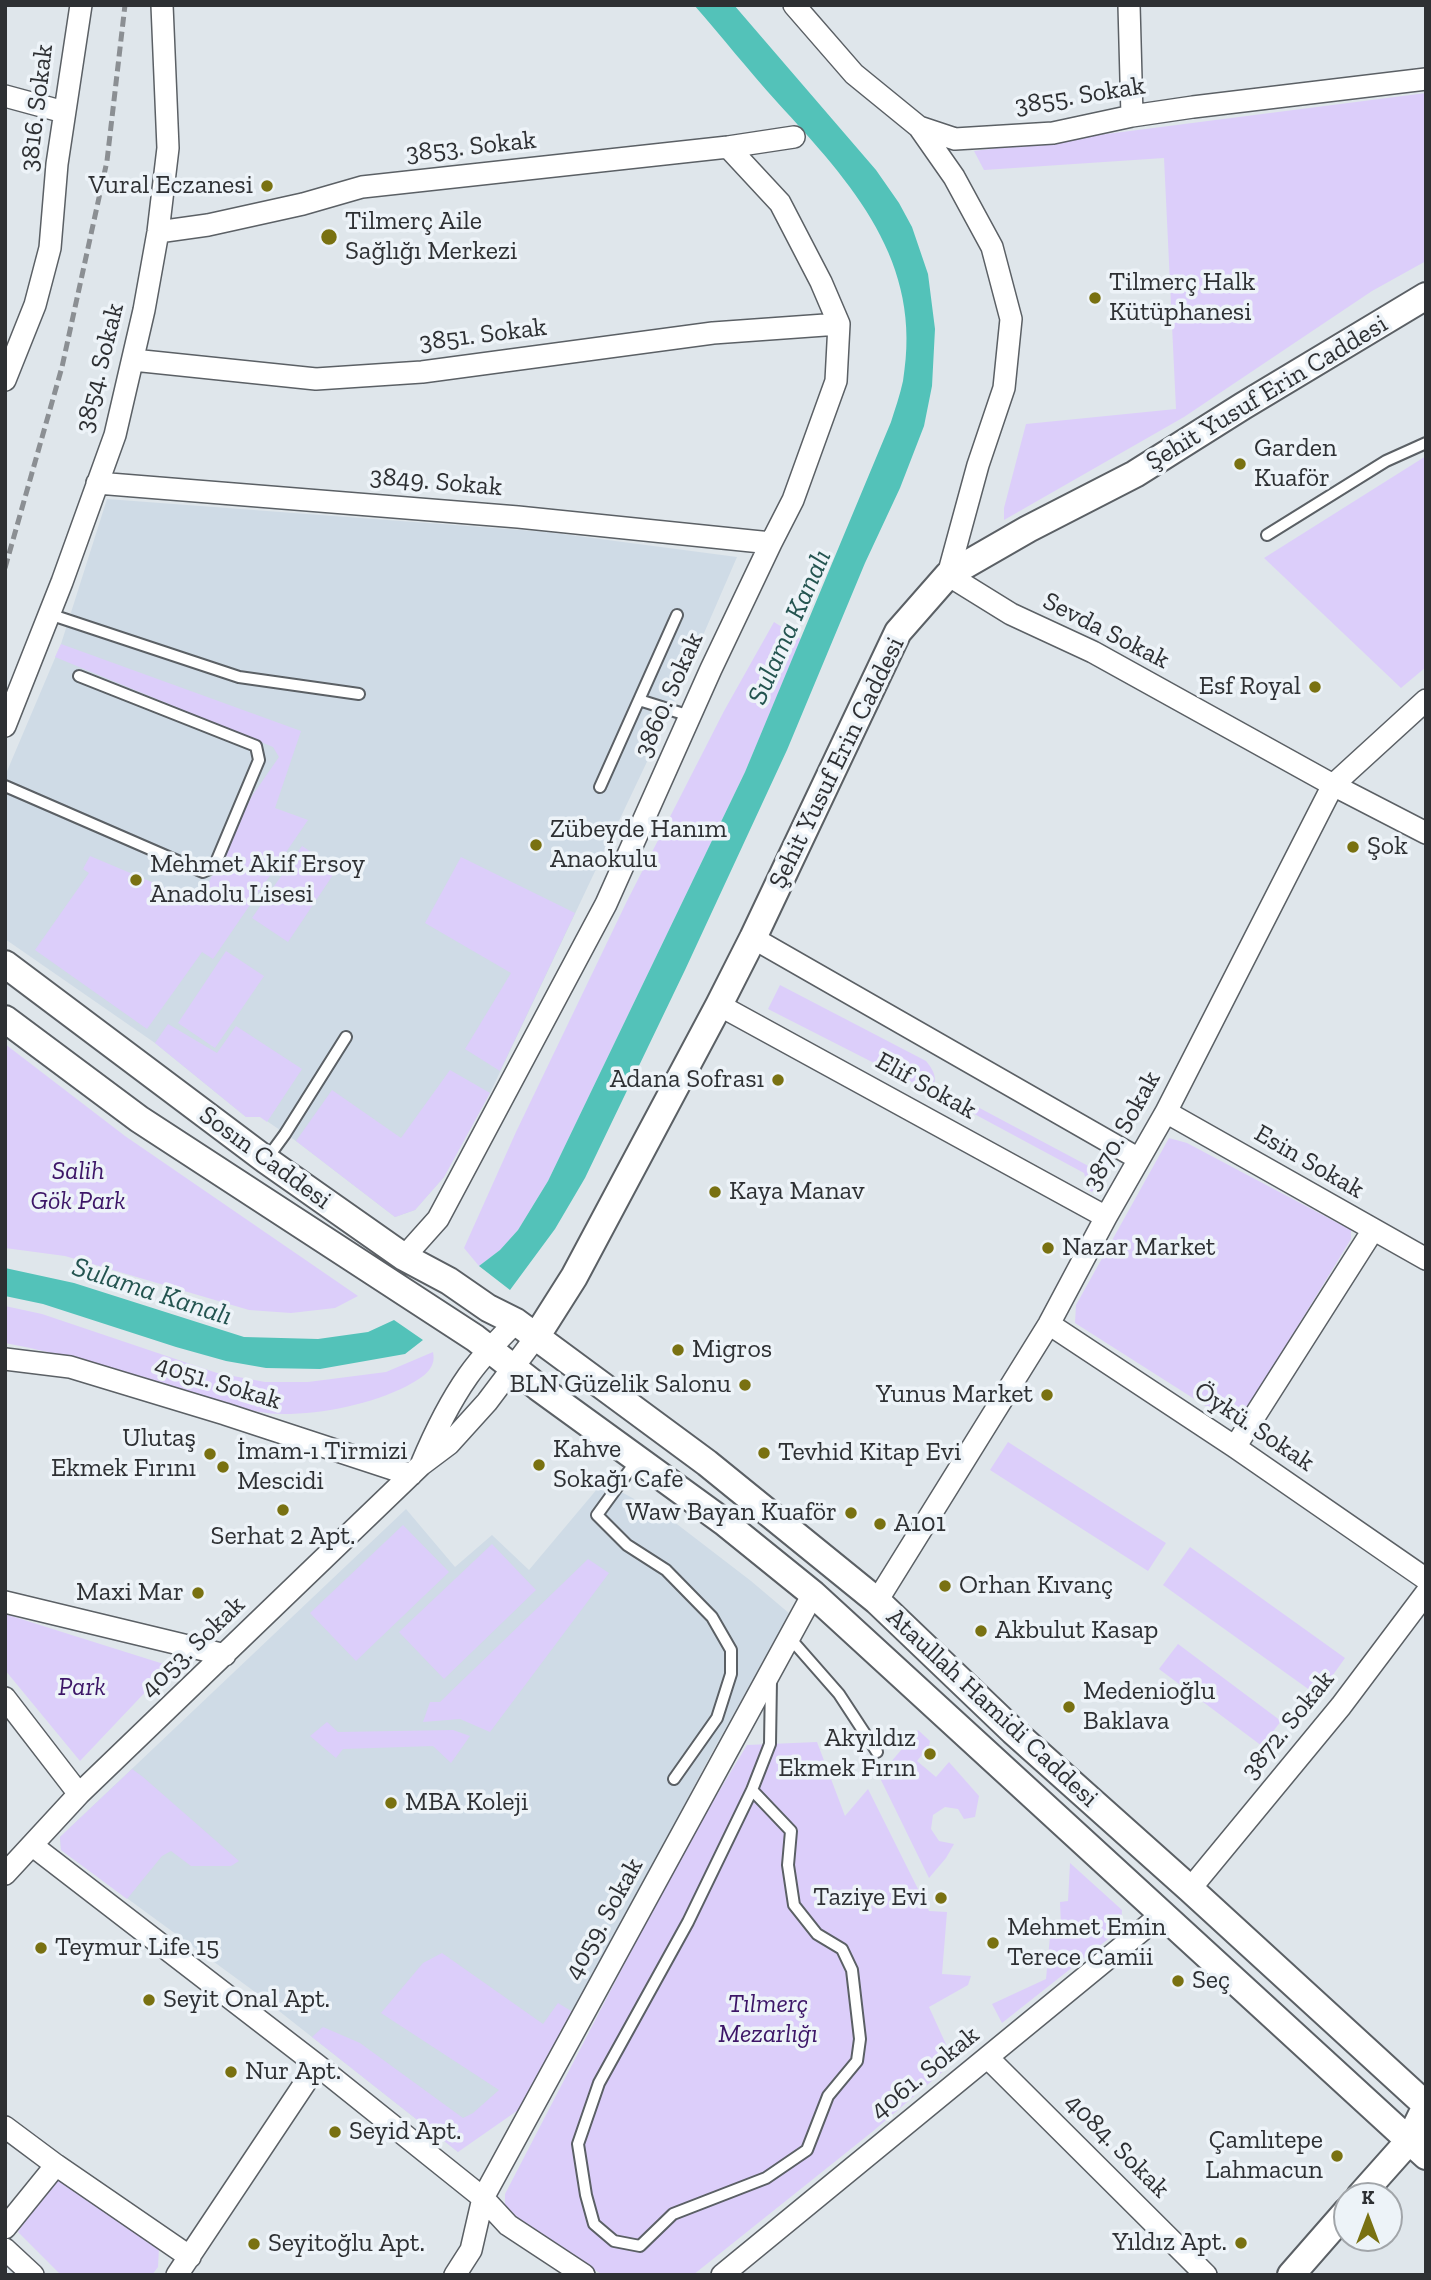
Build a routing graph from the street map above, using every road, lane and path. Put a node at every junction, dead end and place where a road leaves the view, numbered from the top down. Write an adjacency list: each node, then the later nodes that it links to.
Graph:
1 (81, 5): 7 (street, 3816. Sokak)
2 (162, 5): 12 (street, 3854. Sokak)
3 (794, 5): 9 (street, 3855. Sokak)
4 (1129, 5): 8 (street)
5 (1426, 79): 8 (street, 3855. Sokak)
6 (5, 96): 7 (street)
7 (64, 112): 16 (street, 3816. Sokak)
8 (1132, 116): 9 (street, 3855. Sokak)
9 (919, 127): 21 (street)
10 (794, 138): 11 (street, 3853. Sokak)
11 (728, 147): 12 (street, 3853. Sokak); 14 (street, 3860. Sokak)
12 (158, 232): 15 (street, 3854. Sokak)
13 (1426, 296): 21 (street, Şehit Yusuf Erin Caddesi)
14 (839, 324): 15 (street, 3851. Sokak); 20 (street, 3860. Sokak)
15 (133, 360): 18 (street, 3854. Sokak)
16 (5, 380)
17 (1426, 443): 19 (lane)
18 (97, 483): 20 (street, 3849. Sokak); 22 (street, 3854. Sokak)
19 (1267, 535)
20 (771, 543): 28 (street, 3860. Sokak)
21 (948, 575): 30 (street, Sevda Sokak); 34 (street, Şehit Yusuf Erin Caddesi)
22 (50, 614): 25 (lane); 29 (street, 3854. Sokak)
23 (677, 615): 26 (lane)
24 (79, 676): 31 (lane)
25 (359, 694)
26 (639, 700): 28 (lane); 32 (lane)
27 (1426, 700): 30 (street, 3870. Sokak)
28 (690, 716): 44 (street, 3860. Sokak)
29 (5, 726)
30 (1333, 785): 33 (street, Sevda Sokak); 39 (street, 3870. Sokak)
31 (5, 786)
32 (600, 787)
33 (1426, 833)
34 (753, 938): 36 (street, Şehit Yusuf Erin Caddesi); 40 (street)
35 (5, 964): 41 (street, Sosın Caddesi)
36 (719, 1005): 42 (street, Elif Sokak); 47 (street, Şehit Yusuf Erin Caddesi)
37 (5, 1018): 48 (street, Ataullah Hamidi Caddesi)
38 (346, 1037): 41 (lane)
39 (1166, 1112): 40 (street, 3870. Sokak); 43 (street, Esin Sokak)
40 (1139, 1159): 42 (street, 3870. Sokak)
41 (266, 1160): 44 (street, Sosın Caddesi)
42 (1106, 1217): 46 (street, 3870. Sokak)
43 (1373, 1230): 45 (street, Esin Sokak); 51 (street)
44 (404, 1257): 47 (street, Sosın Caddesi)
45 (1426, 1259)
46 (1049, 1324): 51 (street, Öykü. Sokak); 57 (street, 3870. Sokak)
47 (526, 1329): 48 (street); 50 (street, 4053. Sokak); 57 (street, Ataullah Hamidi Caddesi)
48 (490, 1349): 50 (street, Ataullah Hamidi Caddesi); 53 (street)
49 (5, 1359): 53 (street, 4051. Sokak)
50 (512, 1367): 52 (street, Ataullah Hamidi Caddesi); 53 (street, 4053. Sokak)
51 (1235, 1447): 54 (street, Öykü. Sokak)
52 (637, 1460): 56 (street, Ataullah Hamidi Caddesi); 64 (lane)
53 (416, 1470): 60 (street, 4053. Sokak)
54 (1426, 1579)
55 (1426, 1593): 69 (street, 3872. Sokak)
56 (813, 1594): 59 (street, 4059. Sokak); 70 (street, Ataullah Hamidi Caddesi)
57 (877, 1601): 69 (street, Ataullah Hamidi Caddesi)
58 (5, 1602): 60 (street)
59 (789, 1637): 61 (street, 4059. Sokak); 63 (lane)
60 (225, 1655): 66 (street, 4053. Sokak)
61 (771, 1670): 65 (lane); 78 (street, 4059. Sokak)
62 (5, 1698): 66 (street)
63 (877, 1752)
64 (674, 1779)
65 (752, 1790): 65 (lane)
66 (79, 1794): 67 (street, 4053. Sokak)
67 (33, 1846): 68 (street, 4053. Sokak); 72 (street)
68 (5, 1874)
69 (1191, 1889): 73 (street, Ataullah Hamidi Caddesi)
70 (1162, 1914): 71 (street, 4061. Sokak); 75 (street, Ataullah Hamidi Caddesi)
71 (988, 2058): 87 (street, 4061. Sokak); 88 (street, 4084. Sokak)
72 (317, 2065): 78 (street); 82 (street)
73 (1426, 2106): 75 (street)
74 (5, 2127): 76 (street)
75 (1417, 2148): 77 (street)
76 (56, 2165): 80 (street); 82 (street)
77 (1377, 2182)
78 (483, 2198): 85 (street, 4059. Sokak); 86 (street)
79 (1333, 2227): 89 (street)
80 (5, 2228)
81 (5, 2249): 83 (street)
82 (190, 2257): 84 (street)
83 (33, 2275)
84 (177, 2275)
85 (455, 2275)
86 (584, 2275)
87 (722, 2275)
88 (1206, 2275)
89 (1291, 2275)

